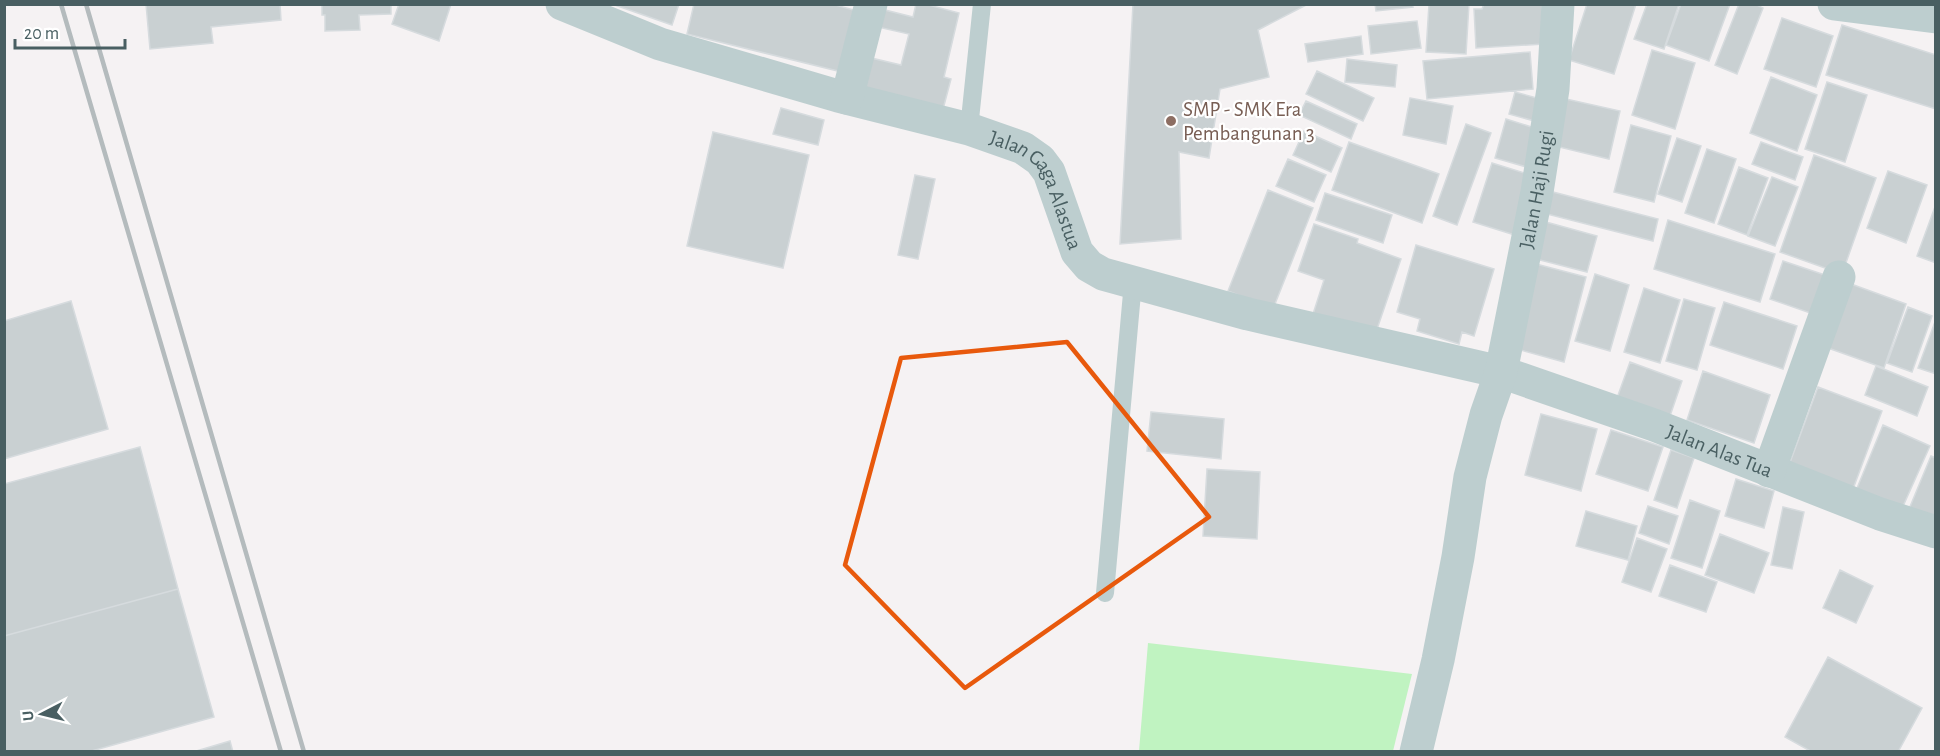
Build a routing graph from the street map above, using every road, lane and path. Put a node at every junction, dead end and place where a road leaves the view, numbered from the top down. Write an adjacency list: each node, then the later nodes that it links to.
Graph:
1 (562, 4): 7 (street, Jalan Gaga Alastua)
2 (871, 4): 7 (street)
3 (982, 4): 8 (lane)
4 (1558, 4): 11 (street, Jalan Haji Rugi)
5 (1834, 4): 6 (street)
6 (1935, 17)
7 (847, 98): 8 (street, Jalan Gaga Alastua)
8 (969, 129): 10 (street, Jalan Gaga Alastua)
9 (1839, 277): 12 (street)
10 (1133, 282): 11 (street, Jalan Gaga Alastua); 14 (lane)
11 (1501, 372): 12 (street, Jalan Alas Tua); 15 (street, Jalan Haji Rugi)
12 (1769, 471): 13 (street, Jalan Alas Tua)
13 (1935, 532)
14 (1105, 593)
15 (1416, 752)

